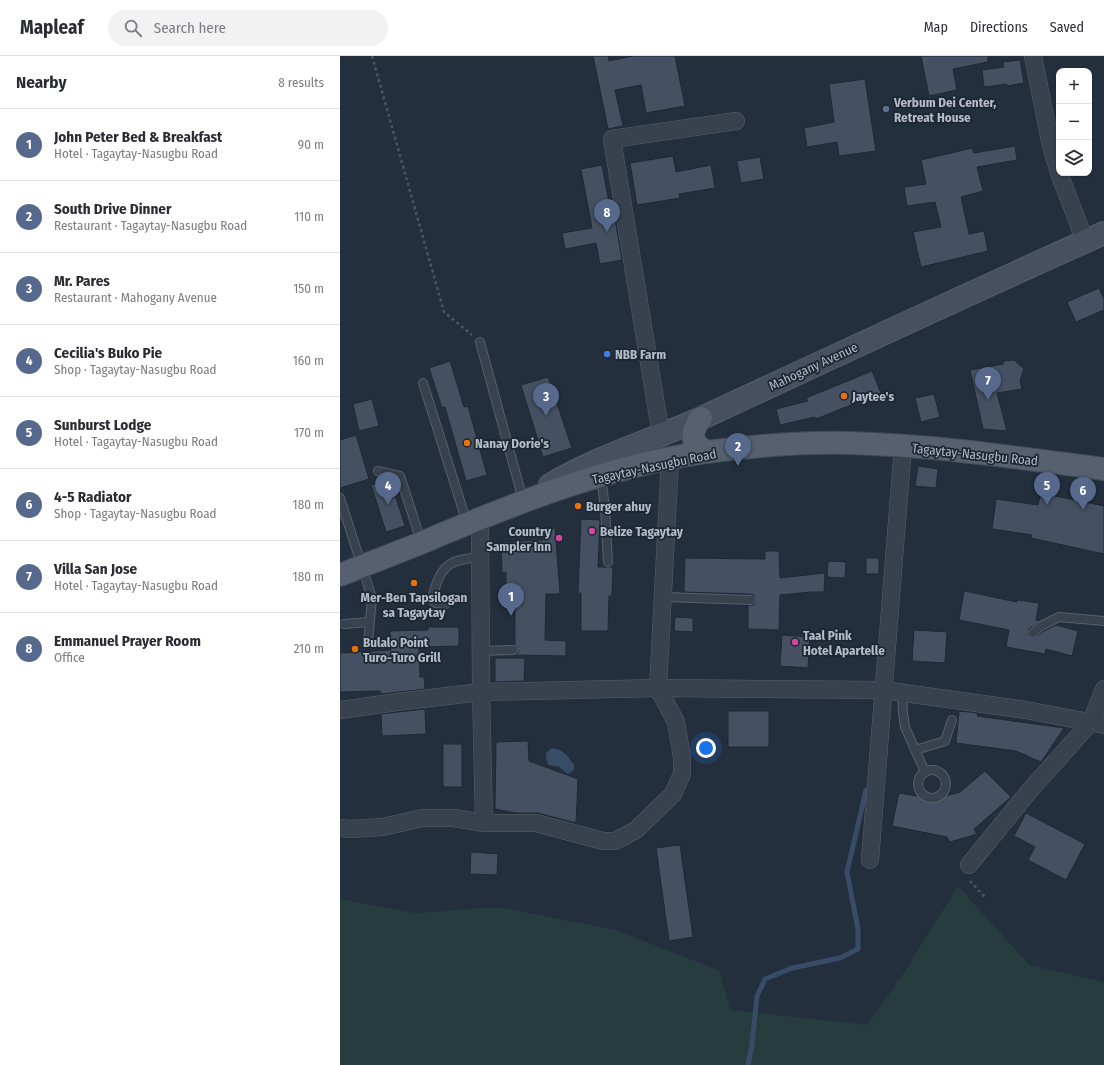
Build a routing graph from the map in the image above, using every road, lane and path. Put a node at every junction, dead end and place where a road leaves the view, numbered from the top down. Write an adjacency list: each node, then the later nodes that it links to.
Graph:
1 (372, 56): 7 (path)
2 (1033, 56): 4 (street)
3 (736, 121): 10 (street)
4 (1056, 162)
5 (1061, 176): 6 (street)
6 (1094, 237): 9 (main road, Mahogany Avenue)
7 (480, 342): 18 (lane)
8 (423, 383): 19 (lane)
9 (701, 418): 10 (main road, Mahogany Avenue); 12 (main road)
10 (661, 435): 18 (main road, Mahogany Avenue)
11 (903, 446): 12 (main road, Tagaytay-Nasugbu Road); 14 (main road, Tagaytay-Nasugbu Road); 37 (street)
12 (706, 452): 13 (main road, Tagaytay-Nasugbu Road)
13 (670, 459): 16 (main road, Tagaytay-Nasugbu Road); 25 (street)
14 (1104, 469)
15 (378, 471): 20 (lane)
16 (601, 476): 18 (main road, Tagaytay-Nasugbu Road); 22 (lane)
17 (340, 498): 23 (lane)
18 (523, 500): 19 (main road, Tagaytay-Nasugbu Road)
19 (474, 521): 20 (main road, Tagaytay-Nasugbu Road); 21 (street)
20 (422, 542): 23 (main road, Tagaytay-Nasugbu Road)
21 (480, 557): 27 (lane); 33 (street)
22 (608, 562)
23 (361, 566): 24 (main road, Tagaytay-Nasugbu Road); 29 (lane)
24 (340, 575)
25 (664, 597): 26 (lane); 35 (street)
26 (751, 600)
27 (446, 604)
28 (1104, 621): 31 (lane)
29 (369, 622): 30 (lane); 32 (lane)
30 (344, 624)
31 (1033, 633)
32 (368, 643)
33 (481, 650): 34 (lane); 38 (street)
34 (513, 650)
35 (658, 688): 37 (street); 38 (street); 45 (street)
36 (1104, 689): 42 (street)
37 (883, 690): 39 (street); 47 (street)
38 (481, 692): 40 (street); 45 (street)
39 (902, 693): 42 (street); 43 (lane)
40 (340, 710)
41 (952, 720): 43 (lane)
42 (1097, 724): 48 (street)
43 (915, 750): 44 (lane)
44 (925, 772)
45 (484, 823): 46 (street)
46 (340, 828)
47 (870, 860)
48 (969, 865)

